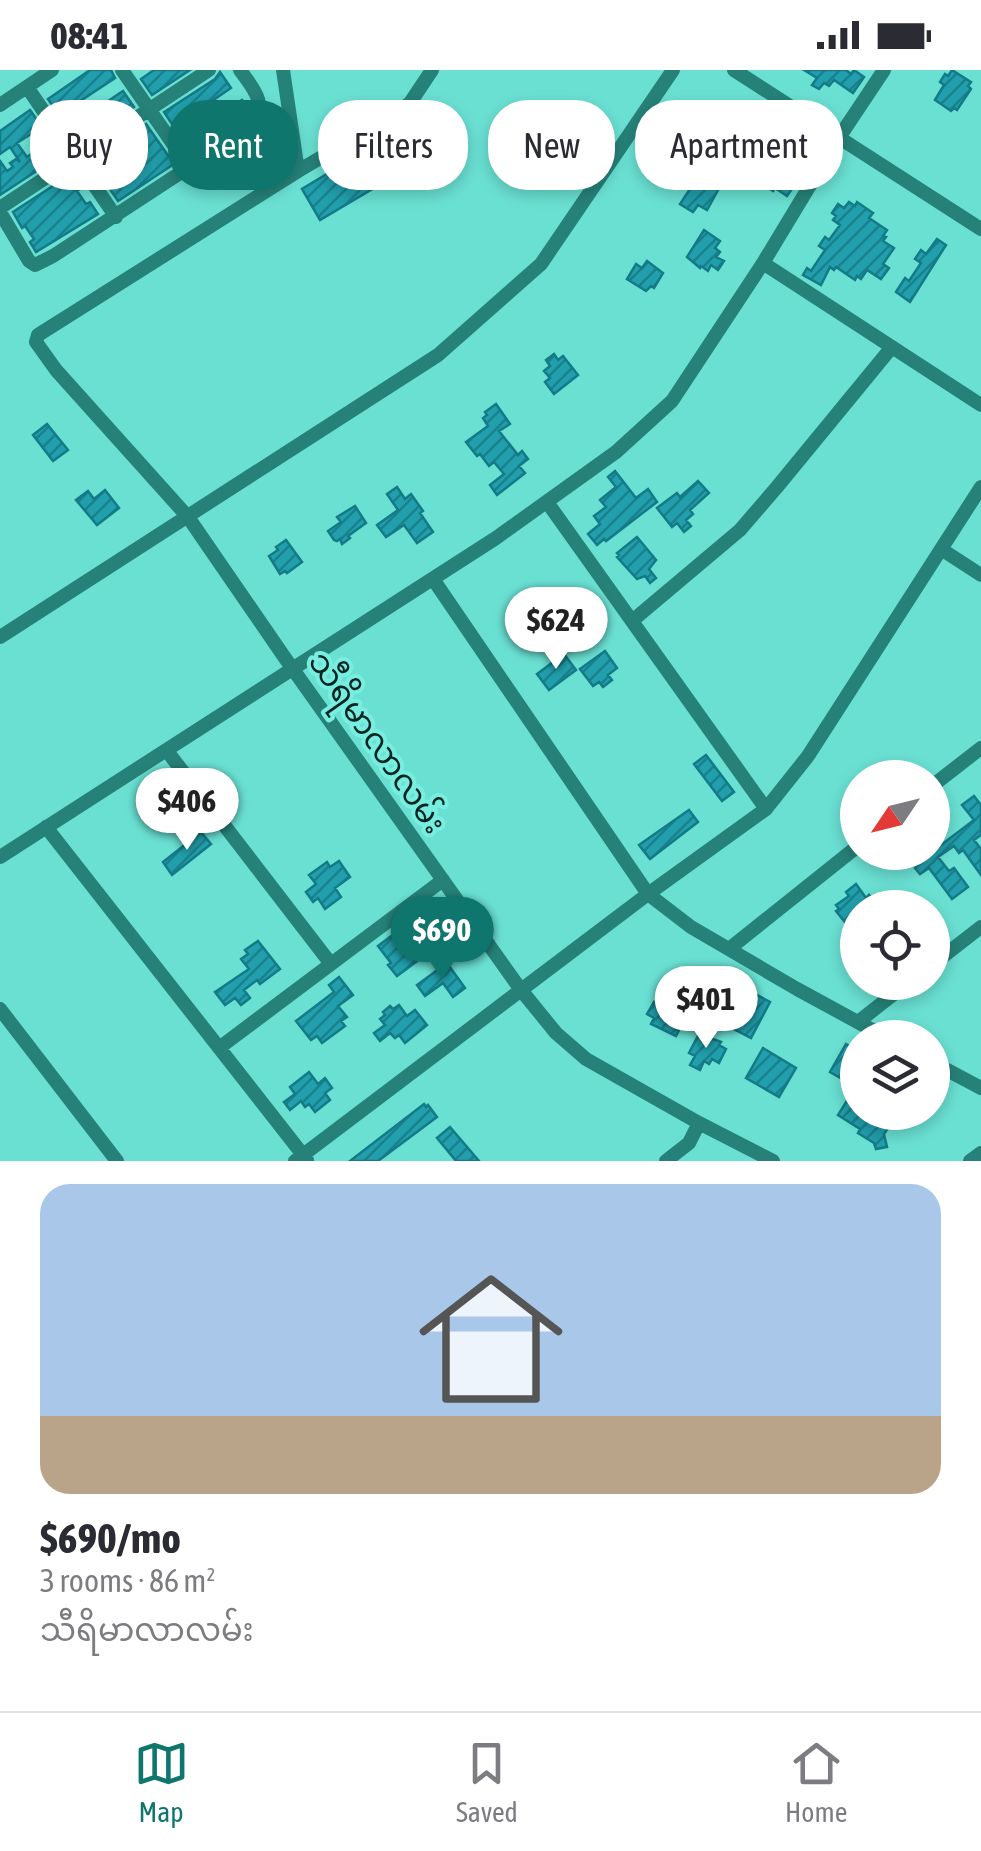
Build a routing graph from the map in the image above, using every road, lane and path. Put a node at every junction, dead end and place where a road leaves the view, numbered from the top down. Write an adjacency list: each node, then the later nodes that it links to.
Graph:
1 (52, 70): 10 (street)
2 (122, 70): 16 (street)
3 (209, 70): 16 (street)
4 (240, 70): 12 (street)
5 (283, 70): 13 (street)
6 (432, 70): 20 (street)
7 (673, 70): 34 (street)
8 (734, 70): 14 (street)
9 (884, 70): 17 (street)
10 (27, 87): 11 (street); 15 (street)
11 (36, 100)
12 (259, 100)
13 (287, 100)
14 (779, 100)
15 (0, 105)
16 (150, 110): 18 (street)
17 (843, 132)
18 (168, 136)
19 (843, 142): 28 (street)
20 (298, 171)
21 (168, 182): 27 (street)
22 (30, 189): 26 (street)
23 (98, 190): 27 (street)
24 (268, 190): 34 (street, သီရိမာလာလမ်း)
25 (807, 190): 29 (street)
26 (0, 210): 27 (street)
27 (116, 216)
28 (981, 229)
29 (763, 263): 30 (street); 33 (street)
30 (892, 347): 31 (street); 38 (street)
31 (981, 405)
32 (981, 487): 35 (street)
33 (547, 502): 37 (street); 38 (street)
34 (188, 517): 39 (street); 40 (street, သီရိမာလာလမ်း)
35 (941, 549): 36 (street); 44 (street)
36 (981, 575)
37 (434, 579): 40 (street); 49 (street)
38 (632, 621): 44 (street)
39 (0, 638)
40 (292, 667): 42 (street); 48 (street, သီရိမာလာလမ်း)
41 (981, 748): 43 (street)
42 (167, 751): 45 (street); 53 (street)
43 (950, 772)
44 (766, 809): 49 (street)
45 (46, 828): 46 (street); 59 (street)
46 (0, 857)
47 (840, 860): 51 (street)
48 (442, 880): 53 (street); 54 (street, သီရိမာလာလမ်း)
49 (648, 894): 51 (street); 54 (street)
50 (981, 927): 52 (street)
51 (728, 949): 57 (street)
52 (950, 951)
53 (331, 964): 59 (street)
54 (521, 990): 62 (street, သီရိမာလာလမ်း); 64 (street)
55 (887, 1000): 58 (street)
56 (0, 1009): 65 (street)
57 (854, 1020)
58 (861, 1020)
59 (219, 1048): 64 (street)
60 (950, 1072): 61 (street)
61 (981, 1088)
62 (699, 1123): 66 (street); 67 (street, သီရိမာလာလမ်း)
63 (981, 1153): 68 (street)
64 (302, 1159)
65 (117, 1161)
66 (666, 1161)
67 (774, 1161)
68 (970, 1161)

